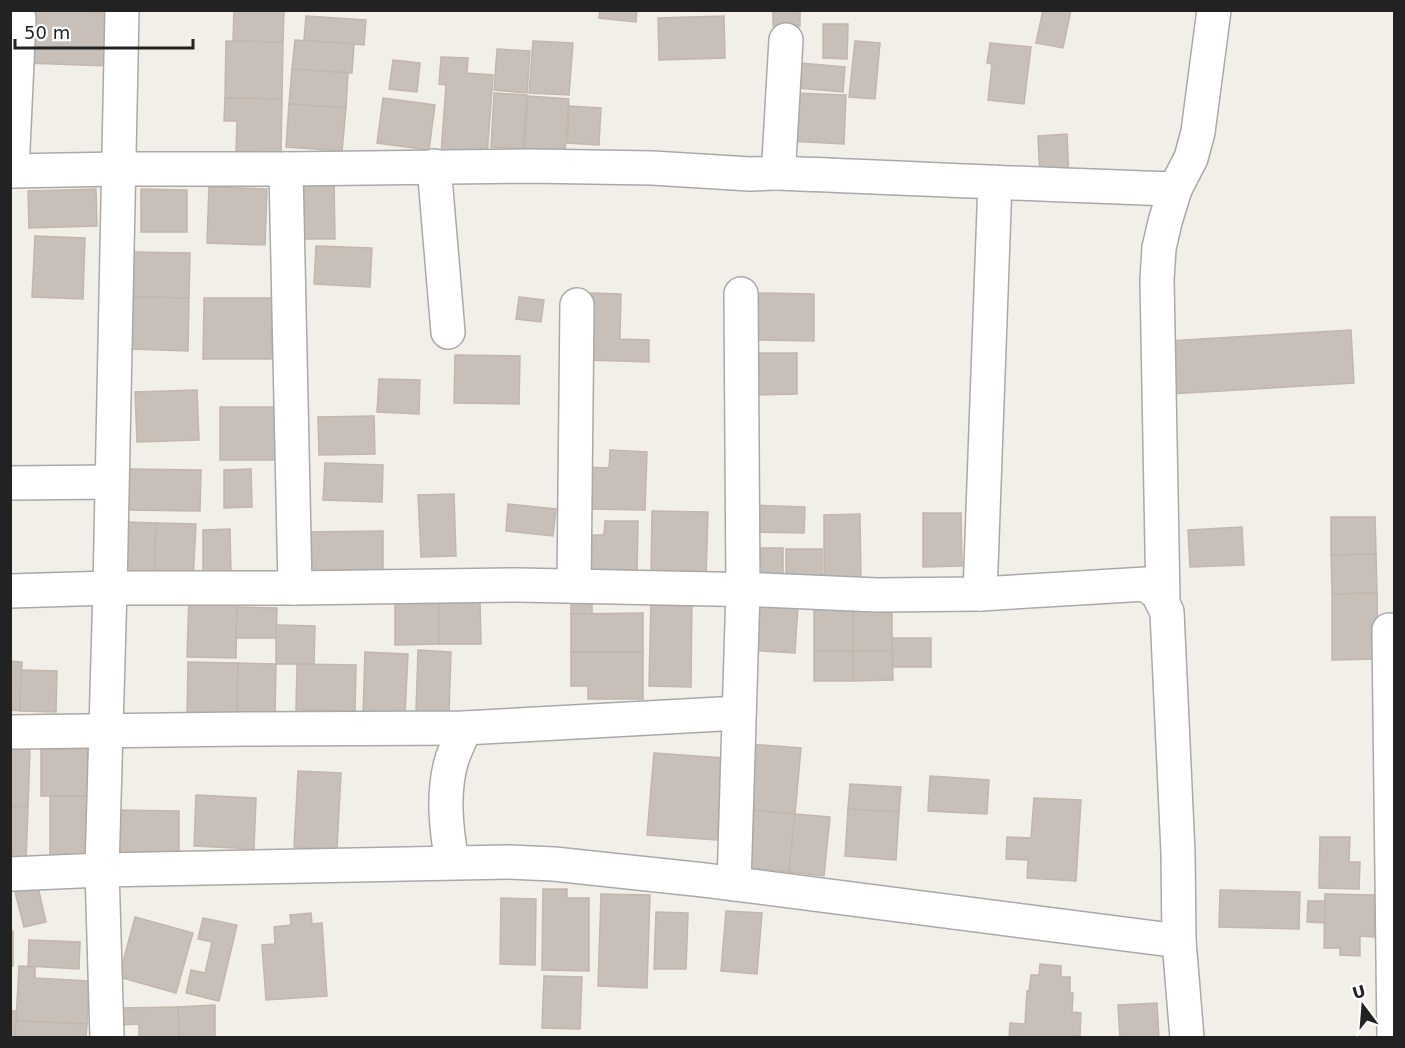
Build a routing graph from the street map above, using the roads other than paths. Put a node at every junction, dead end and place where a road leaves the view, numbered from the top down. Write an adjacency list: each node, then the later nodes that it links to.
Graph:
1 (122, 10): 6 (street)
2 (1214, 10): 11 (street)
3 (19, 18): 8 (street)
4 (786, 40): 9 (street)
5 (434, 166): 7 (street); 9 (street); 14 (street)
6 (118, 169): 7 (street); 8 (street); 15 (street)
7 (286, 169): 19 (street)
8 (11, 171)
9 (776, 173): 10 (street)
10 (994, 182): 11 (street); 22 (street)
11 (1175, 189): 23 (street)
12 (741, 294): 20 (street)
13 (577, 305): 17 (street)
14 (448, 332)
15 (111, 482): 16 (street); 18 (street)
16 (10, 483)
17 (573, 586): 19 (street); 20 (street)
18 (110, 588): 19 (street); 21 (street); 27 (street)
19 (295, 588)
20 (742, 590): 22 (street); 25 (street)
21 (10, 591)
22 (981, 594): 23 (street)
23 (1162, 601): 33 (street)
24 (1389, 630): 36 (street)
25 (739, 713): 26 (street); 32 (street)
26 (465, 728): 27 (street); 29 (street)
27 (105, 731): 28 (street); 30 (street)
28 (10, 732)
29 (452, 862): 30 (street); 32 (street)
30 (102, 870): 31 (street); 34 (street)
31 (10, 874)
32 (734, 884): 33 (street)
33 (1179, 941): 35 (street)
34 (107, 1038)
35 (1187, 1038)
36 (1394, 1038)

